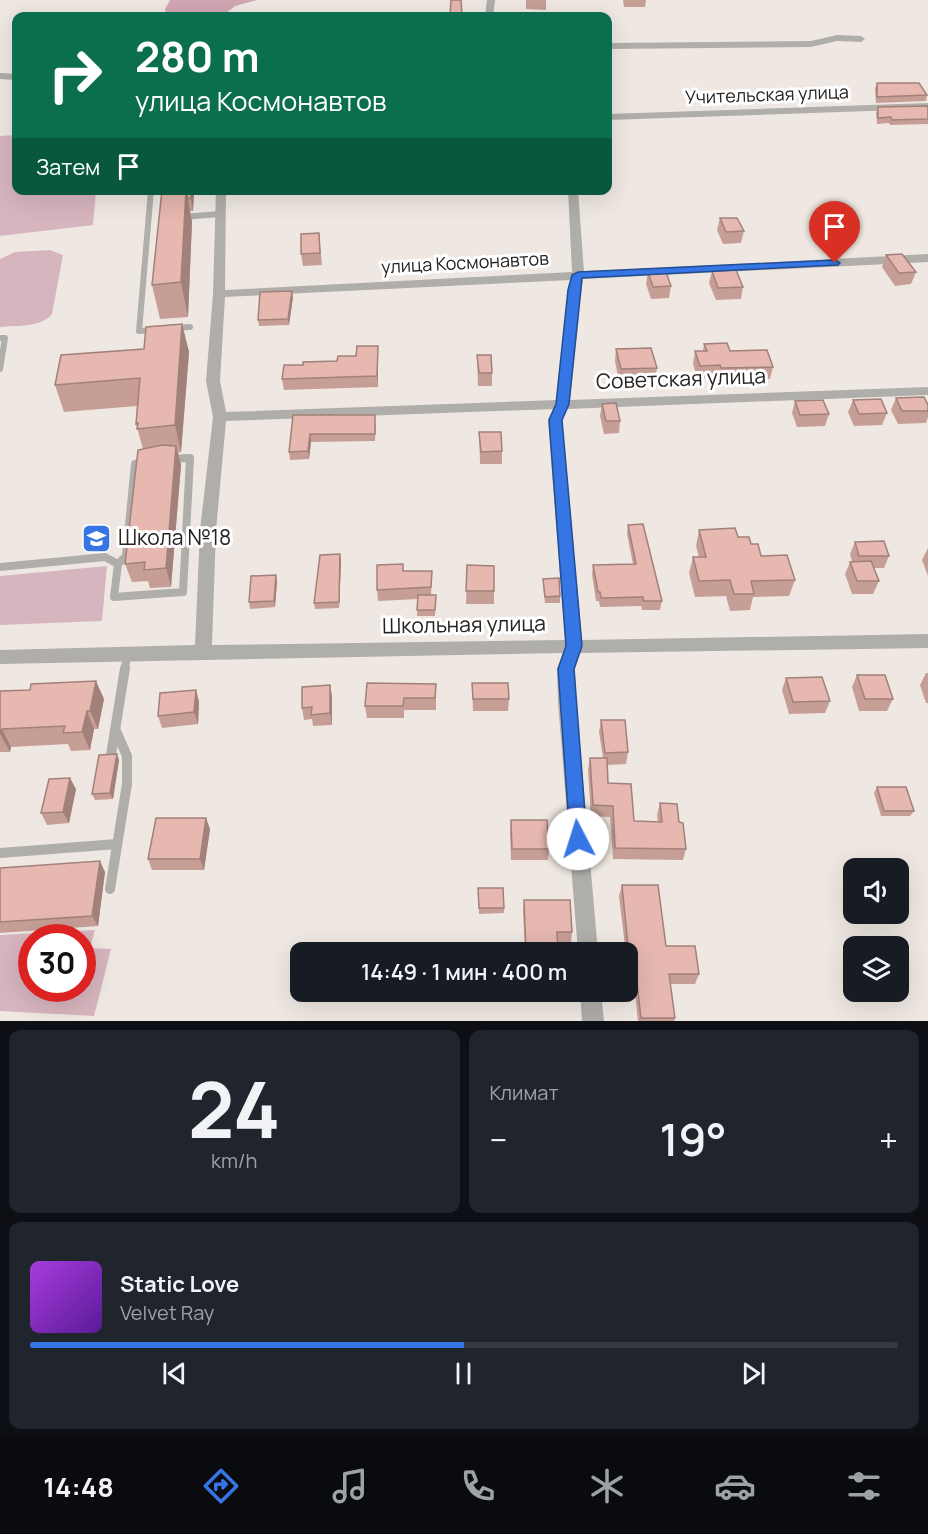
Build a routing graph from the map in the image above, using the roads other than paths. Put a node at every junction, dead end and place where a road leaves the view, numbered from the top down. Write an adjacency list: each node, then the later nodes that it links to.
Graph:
1 (861, 39): 2 (street)
2 (612, 46)
3 (928, 106): 4 (street, Учительская улица)
4 (612, 117)
5 (150, 195): 11 (lane)
6 (220, 195): 8 (street)
7 (573, 195): 13 (street)
8 (220, 213): 9 (lane); 14 (street)
9 (179, 217)
10 (158, 219): 11 (lane)
11 (148, 220): 15 (lane)
12 (928, 258): 13 (street, улица Космонавтов)
13 (578, 275): 14 (street, улица Космонавтов); 19 (street)
14 (219, 294): 20 (street)
15 (190, 327)
16 (0, 338): 17 (lane)
17 (0, 369)
18 (928, 391): 19 (street, Советская улица)
19 (562, 404): 20 (street, Советская улица); 26 (street)
20 (220, 417): 27 (street)
21 (171, 459): 23 (lane)
22 (153, 462): 23 (lane)
23 (118, 564): 24 (lane)
24 (0, 567)
25 (928, 641): 26 (street, Школьная улица)
26 (574, 646): 27 (street, Школьная улица); 35 (street)
27 (203, 652): 28 (street, Школьная улица)
28 (127, 655): 29 (street, Школьная улица); 30 (lane)
29 (0, 657)
30 (116, 731): 31 (lane); 32 (lane)
31 (111, 755)
32 (117, 844): 33 (lane); 34 (lane)
33 (0, 853)
34 (110, 889)
35 (587, 942)
36 (592, 1002): 37 (street)
37 (593, 1021)

